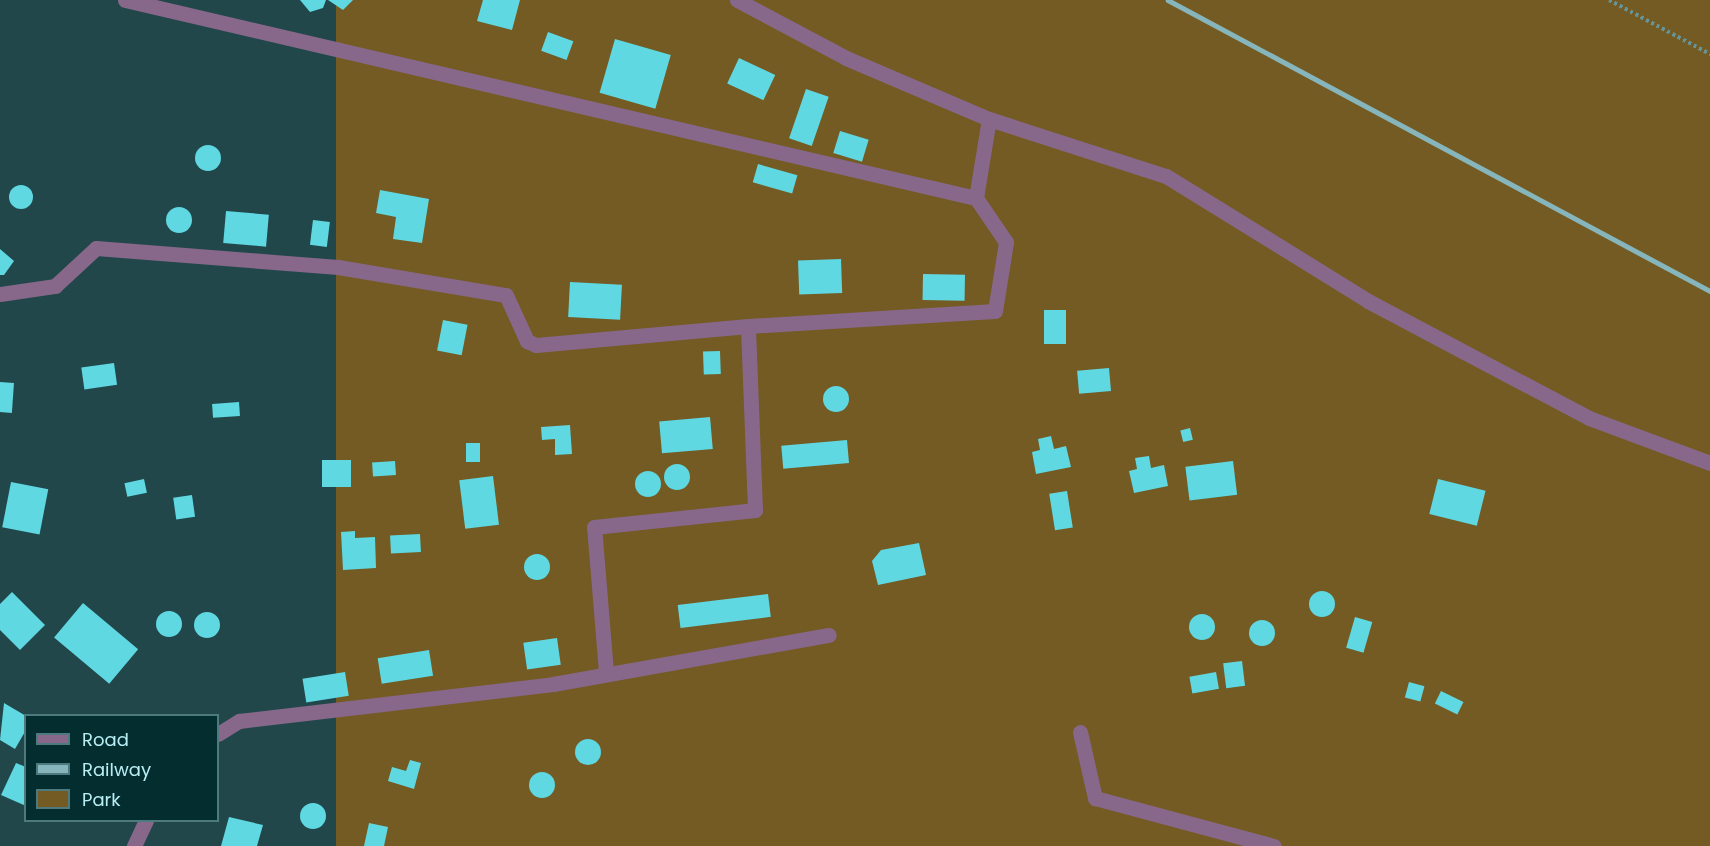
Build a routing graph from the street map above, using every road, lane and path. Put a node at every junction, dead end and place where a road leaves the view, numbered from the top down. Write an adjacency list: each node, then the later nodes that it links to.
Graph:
1 (125, 0): 6 (street)
2 (737, 0): 5 (street)
3 (1609, 0): 4 (path)
4 (1710, 54)
5 (989, 119): 6 (street); 9 (street)
6 (976, 198): 8 (street)
7 (0, 294): 8 (street)
8 (748, 326): 11 (street)
9 (1710, 463)
10 (829, 635): 11 (street)
11 (606, 672): 13 (street)
12 (1080, 732): 16 (street)
13 (219, 733)
14 (145, 822): 15 (street)
15 (134, 846)
16 (1274, 846)

